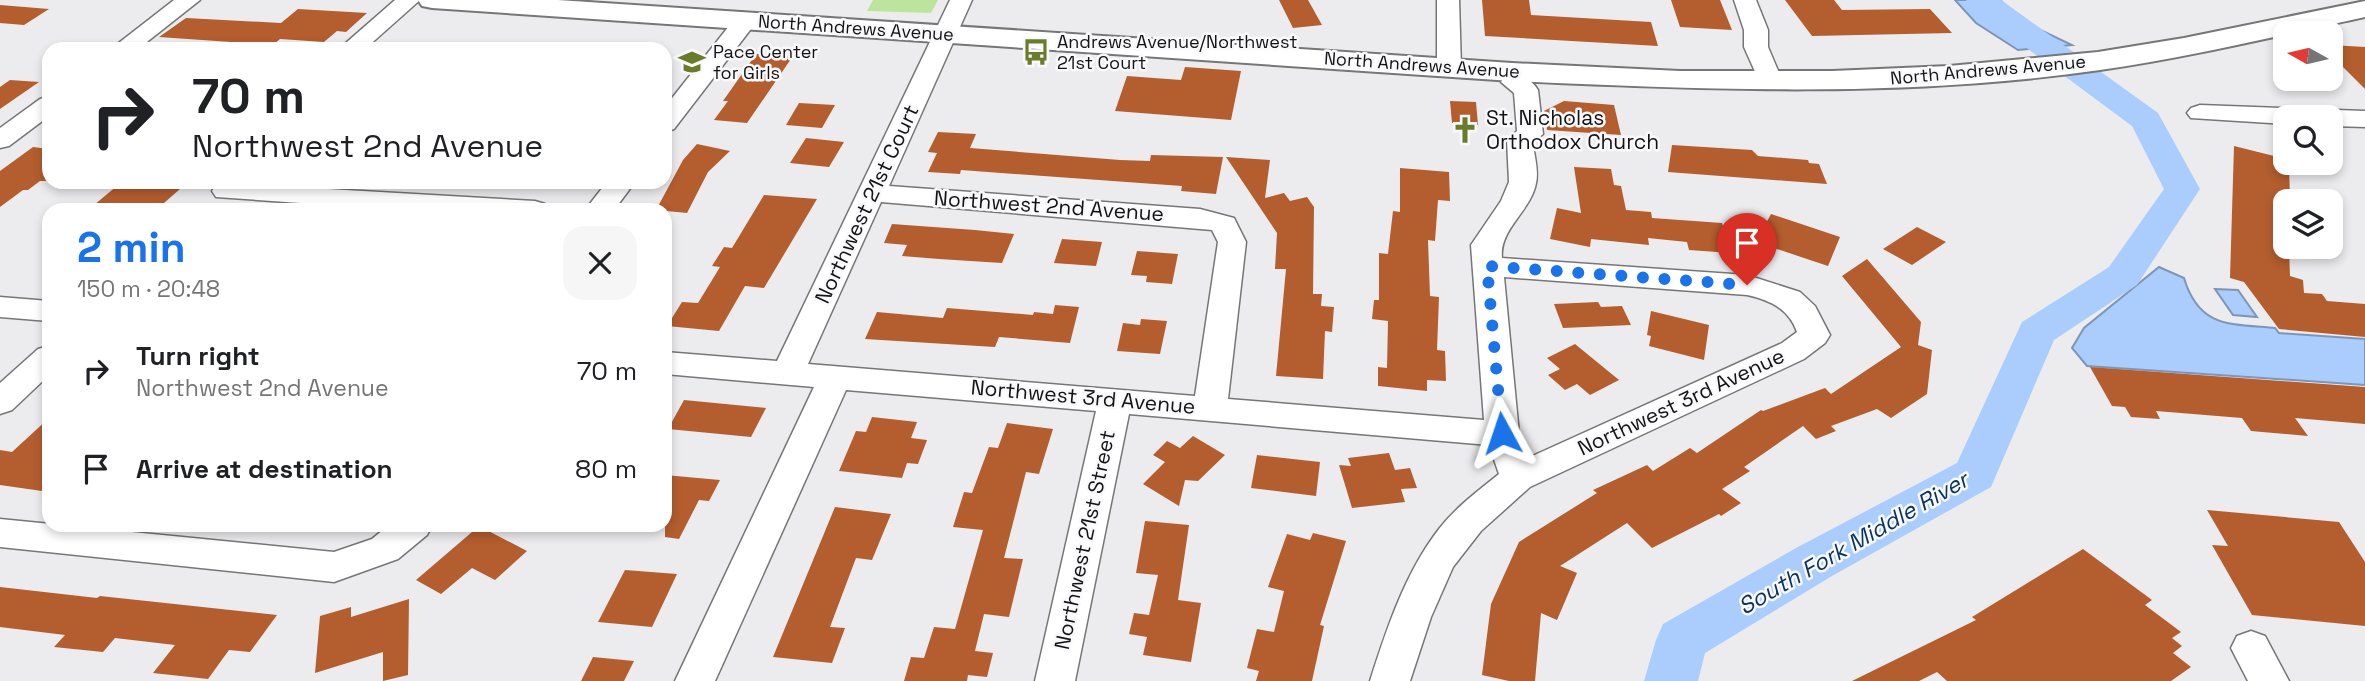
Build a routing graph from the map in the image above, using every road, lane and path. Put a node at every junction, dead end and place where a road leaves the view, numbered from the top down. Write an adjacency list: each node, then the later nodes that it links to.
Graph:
1 (189, 0): 10 (street)
2 (409, 0): 11 (street)
3 (432, 0): 8 (main road, North Andrews Avenue)
4 (961, 0): 9 (street, Northwest 21st Court)
5 (1448, 0): 12 (street)
6 (1745, 0): 14 (street)
7 (2365, 9): 14 (main road, North Andrews Avenue)
8 (745, 21): 9 (main road, North Andrews Avenue); 17 (street)
9 (946, 34): 12 (main road, North Andrews Avenue); 25 (street, Northwest 21st Court)
10 (132, 42)
11 (359, 42)
12 (1449, 67): 13 (main road, North Andrews Avenue)
13 (1513, 77): 14 (main road, North Andrews Avenue); 29 (street)
14 (1770, 80)
15 (42, 109): 21 (street)
16 (2200, 113): 18 (street)
17 (672, 115)
18 (2273, 115)
19 (2343, 118): 20 (street)
20 (2365, 119)
21 (0, 140)
22 (226, 189): 26 (street)
23 (267, 189): 27 (street)
24 (616, 189): 28 (street)
25 (874, 193): 34 (street, Northwest 21st Court); 38 (street, Northwest 2nd Avenue)
26 (213, 203)
27 (446, 203)
28 (604, 203)
29 (1487, 266): 39 (street); 40 (street, Northwest 3rd Avenue)
30 (0, 307): 31 (street)
31 (42, 310)
32 (42, 363): 37 (street)
33 (672, 364): 34 (street, Northwest 3rd Avenue)
34 (788, 373): 35 (street, Northwest 3rd Avenue)
35 (835, 377): 36 (street, Northwest 3rd Avenue); 43 (street)
36 (1115, 400): 38 (street, Northwest 3rd Avenue); 44 (street, Northwest 21st Street)
37 (0, 402)
38 (1210, 408): 39 (street, Northwest 3rd Avenue)
39 (1502, 433): 40 (street)
40 (1518, 478): 45 (street)
41 (406, 532): 42 (street)
42 (0, 533)
43 (695, 681)
44 (1055, 681)
45 (1390, 681)

